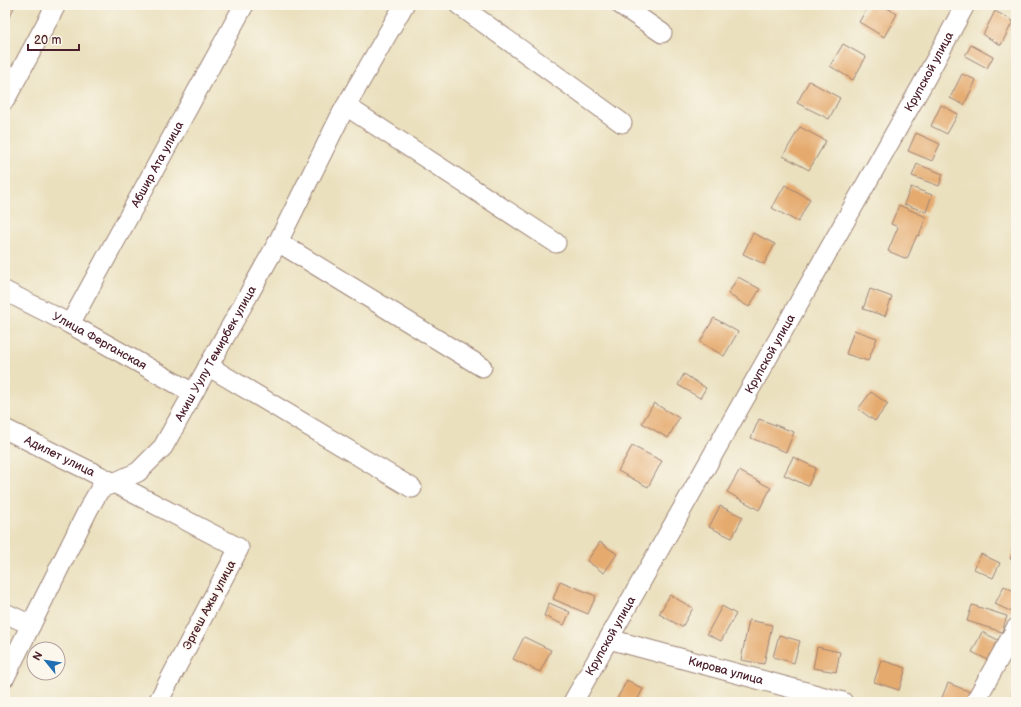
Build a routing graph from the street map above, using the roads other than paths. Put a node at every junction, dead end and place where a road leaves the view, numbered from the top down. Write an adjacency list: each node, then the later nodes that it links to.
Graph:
1 (56, 5): 8 (street)
2 (244, 5): 14 (street, Абшир Ата улица)
3 (404, 5): 9 (street, Акиш Уулу Темирбек улица)
4 (459, 5): 10 (street)
5 (621, 5): 7 (street)
6 (965, 5): 24 (street, Крупской улица)
7 (662, 33)
8 (5, 100)
9 (346, 106): 11 (street, Акиш Уулу Темирбек улица); 12 (street)
10 (622, 123)
11 (278, 242): 15 (street, Акиш Уулу Темирбек улица); 16 (street)
12 (556, 243)
13 (5, 292): 14 (street, Улица Ферганская)
14 (70, 324): 17 (street, Улица Ферганская)
15 (208, 366): 17 (street, Акиш Уулу Темирбек улица); 20 (street)
16 (482, 367)
17 (193, 393): 19 (street, Акиш Уулу Темирбек улица)
18 (5, 429): 19 (street, Адилет улица)
19 (114, 483): 22 (street, Акиш Уулу Темирбек улица); 26 (street, Эргеш Ажы улица)
20 (412, 488)
21 (5, 612): 22 (street)
22 (31, 625): 25 (street, Акиш Уулу Темирбек улица)
23 (1016, 628): 29 (street)
24 (609, 639): 27 (street, Крупской улица); 28 (street, Кирова улица)
25 (5, 678)
26 (158, 702)
27 (573, 702)
28 (843, 702)
29 (976, 702)

